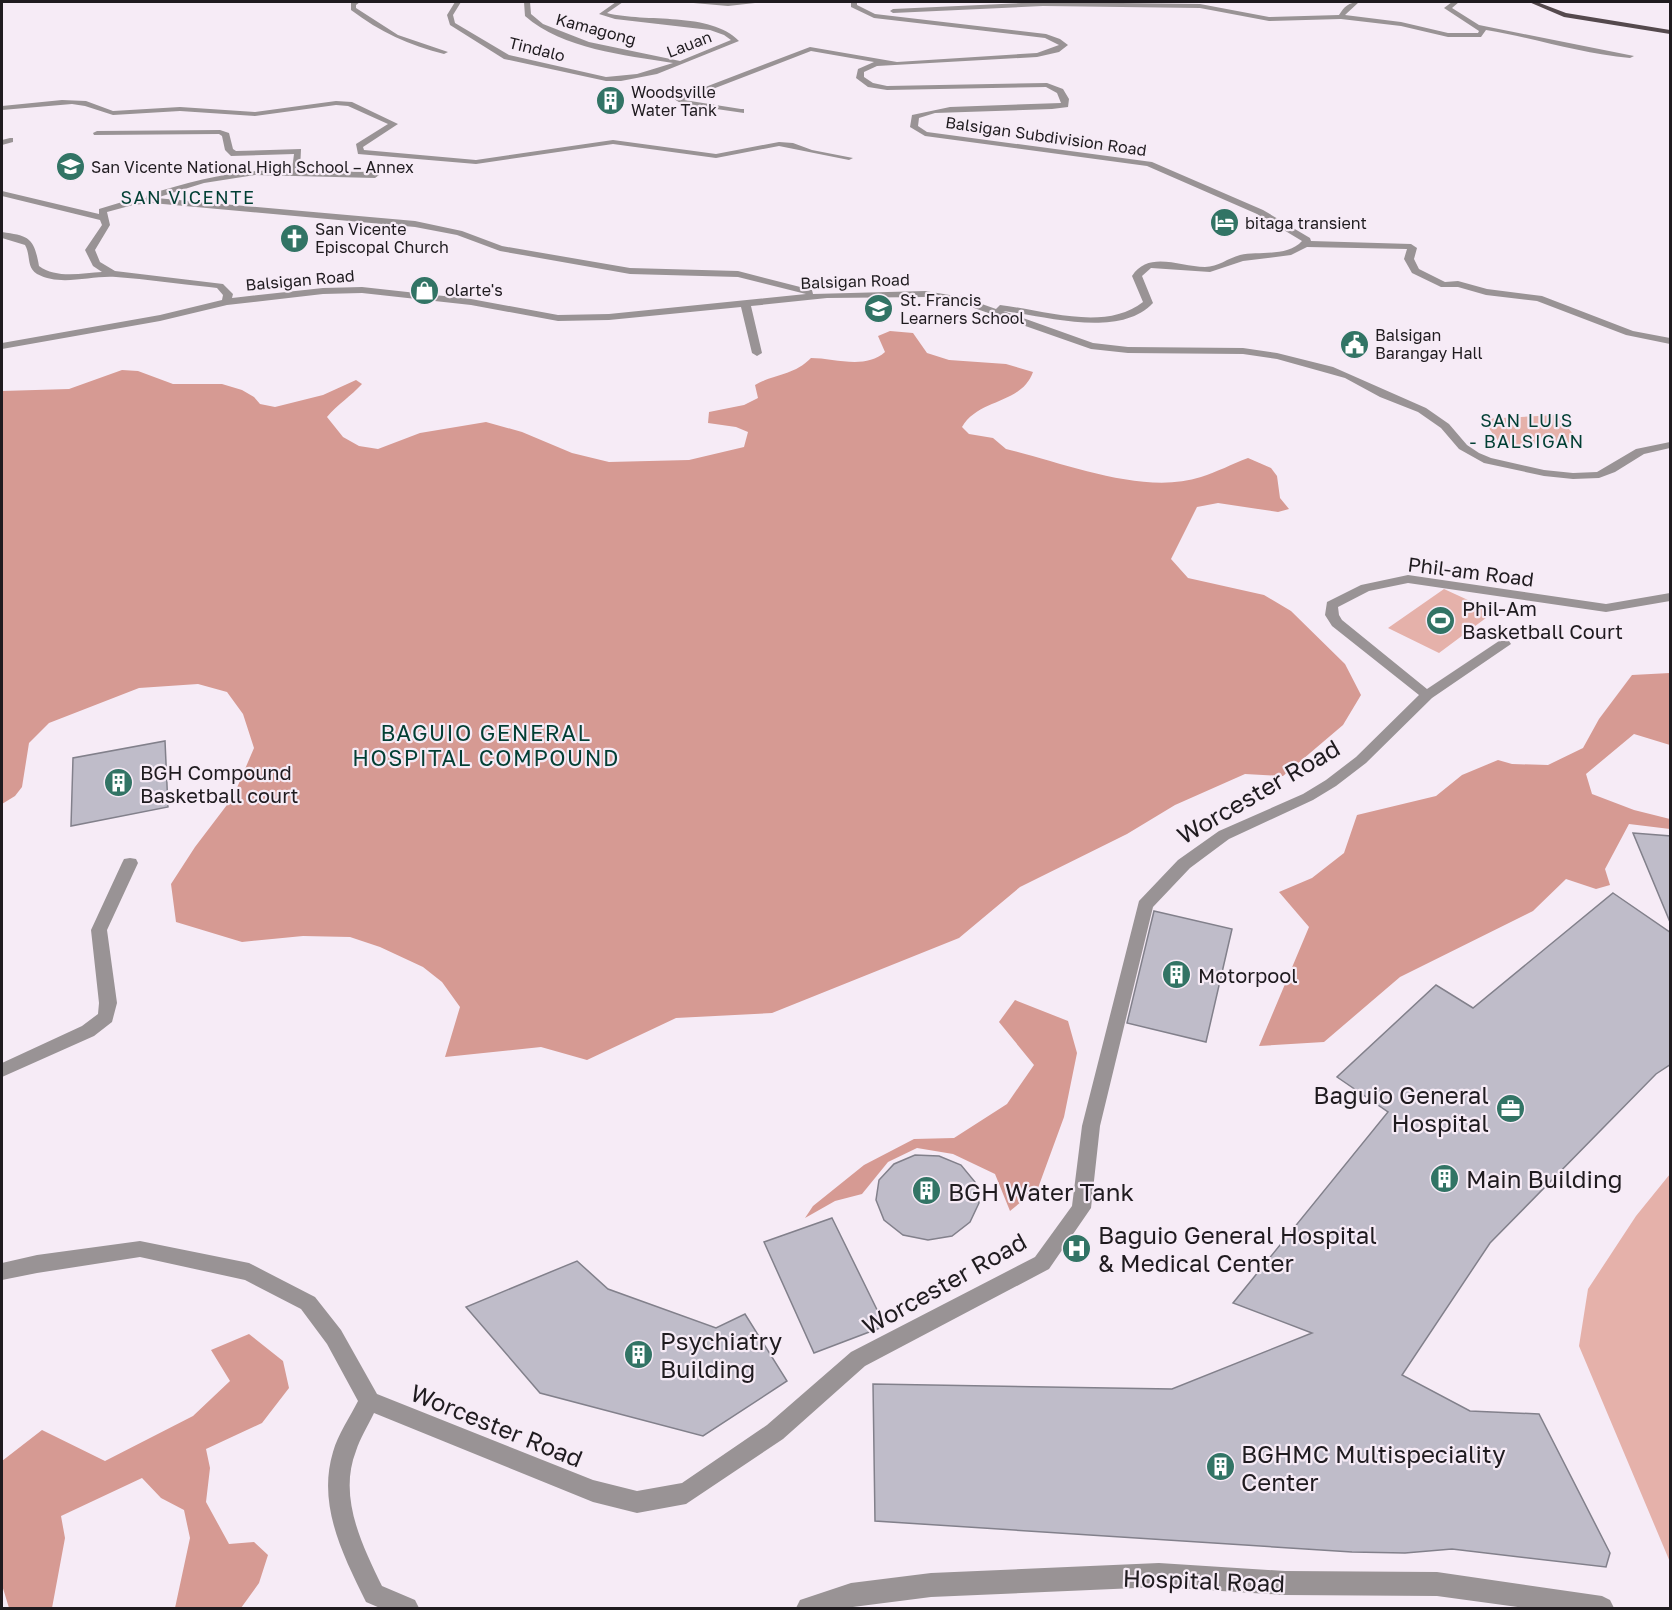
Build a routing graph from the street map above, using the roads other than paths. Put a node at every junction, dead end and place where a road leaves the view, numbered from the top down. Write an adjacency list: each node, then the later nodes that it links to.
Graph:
1 (357, 2): 15 (street)
2 (458, 2): 19 (street, Tindalo)
3 (526, 2): 17 (street, Kamagong)
4 (620, 2): 17 (street, Lauan)
5 (685, 2): 6 (street)
6 (762, 2)
7 (854, 2): 11 (street)
8 (1356, 2): 12 (street)
9 (1456, 2): 13 (street)
10 (1532, 2): 14 (main road)
11 (862, 12): 12 (street); 18 (street)
12 (1341, 17): 13 (street)
13 (1478, 27): 16 (street)
14 (1671, 32)
15 (444, 52)
16 (1630, 56)
17 (677, 63): 19 (street, Lauan)
18 (897, 64): 21 (street); 30 (street, Balsigan Subdivision Road)
19 (612, 79)
20 (2, 108): 23 (street)
21 (741, 111)
22 (97, 133): 24 (street)
23 (849, 158)
24 (296, 172): 25 (street); 27 (street)
25 (375, 175)
26 (2, 193): 28 (street)
27 (132, 202): 28 (street); 32 (street)
28 (104, 218): 31 (street)
29 (2, 235): 31 (street)
30 (1306, 244): 35 (street); 36 (street)
31 (113, 274): 33 (street)
32 (827, 295): 34 (street, Balsigan Road); 35 (street, Balsigan Road)
33 (227, 302): 34 (street, Balsigan Road); 37 (street, Balsigan Road)
34 (745, 302): 38 (street)
35 (980, 308): 39 (street, Balsigan Road)
36 (1671, 340)
37 (2, 346)
38 (757, 353)
39 (1671, 445)
40 (1671, 597): 42 (street, Phil-am Road)
41 (1504, 644): 42 (street, Worcester Road)
42 (1427, 695): 46 (street, Worcester Road)
43 (130, 863): 44 (street)
44 (2, 1070)
45 (2, 1272): 46 (street)
46 (369, 1401): 47 (street)
47 (406, 1608)
48 (808, 1608): 49 (street, Hospital Road)
49 (1602, 1608)

